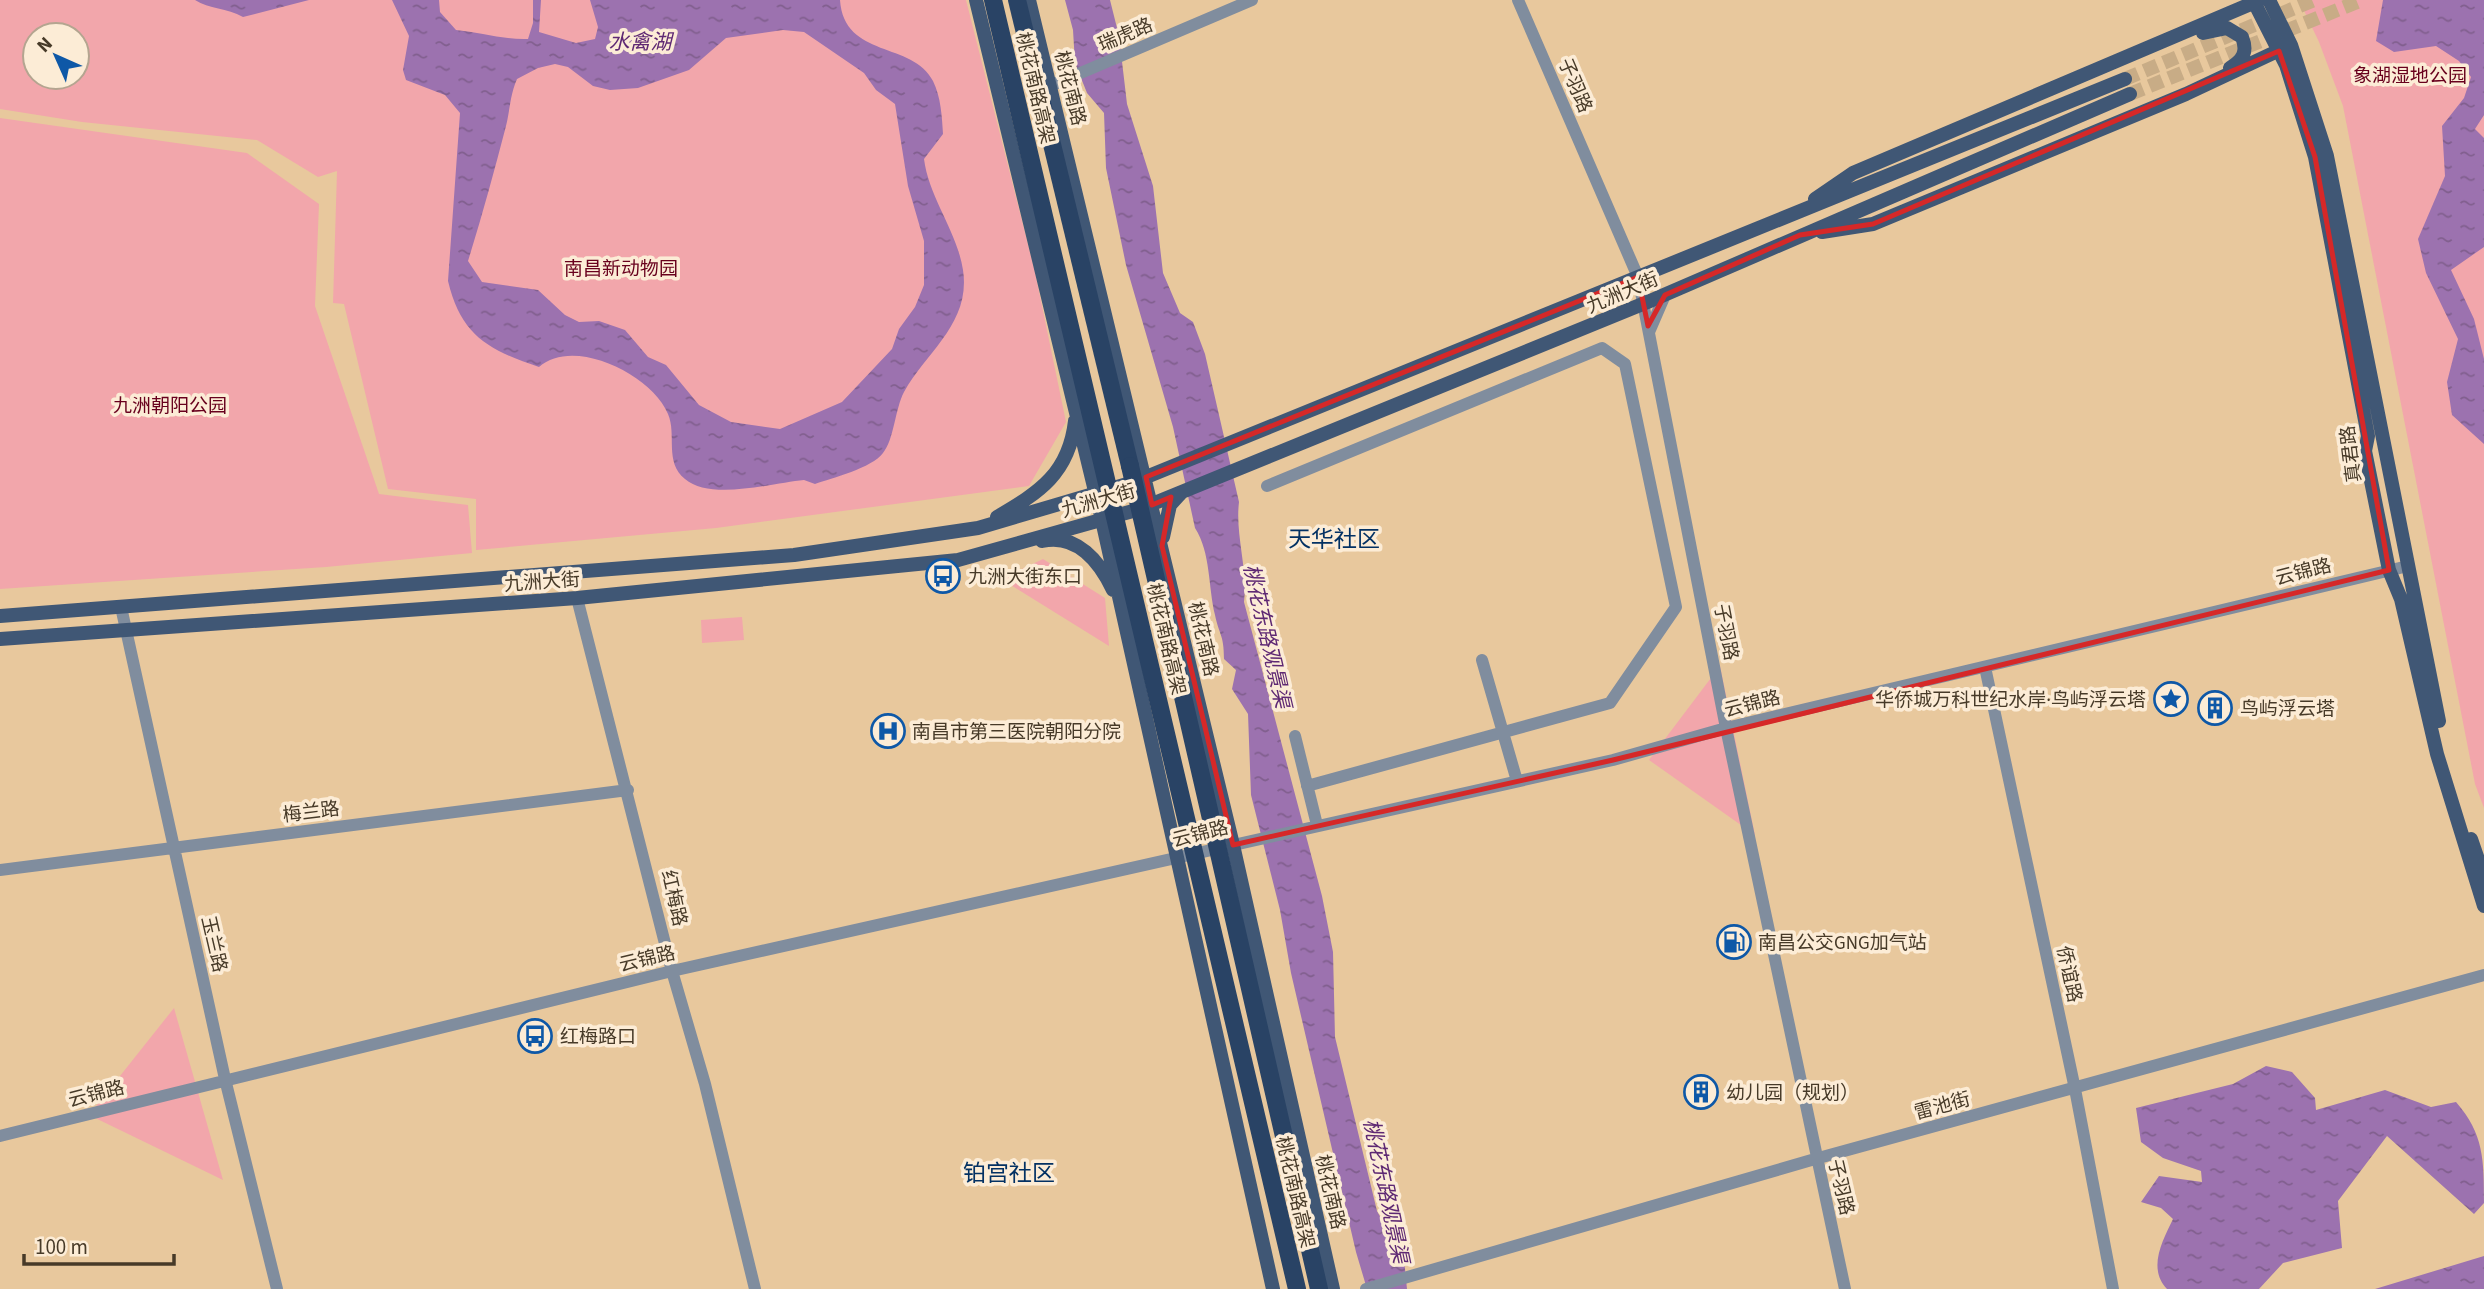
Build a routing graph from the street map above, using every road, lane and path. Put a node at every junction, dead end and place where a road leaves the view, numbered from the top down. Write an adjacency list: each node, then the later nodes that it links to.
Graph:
1 (975, 0): 21 (main road)
2 (993, 0): 63 (highway, 桃花南路高架, bridge)
3 (1017, 0): 64 (highway, 桃花南路高架, bridge)
4 (1029, 0): 12 (main road, 桃花南路)
5 (1252, 0): 12 (street, 瑞虎路)
6 (1518, 0): 17 (street, 子羽路)
7 (2269, 0): 10 (main road, 真君路)
8 (2256, 1): 9 (main road); 10 (main road, 真君路)
9 (2166, 42): 14 (main road); 15 (main road)
10 (2285, 48): 14 (main road); 31 (main road, 真君路); 32 (main road, 真君路)
11 (2125, 79): 15 (main road, 九洲大街)
12 (1050, 86): 22 (main road, 桃花南路)
13 (2130, 94): 16 (main road, 九洲大街)
14 (2186, 94): 16 (main road)
15 (1792, 215): 17 (main road, 九洲大街)
16 (1800, 235): 18 (main road, 九洲大街)
17 (1638, 277): 19 (street, 子羽路); 22 (main road, 九洲大街)
18 (1665, 295): 19 (main road, 九洲大街); 20 (street)
19 (1644, 304): 20 (street, 子羽路); 24 (main road, 九洲大街)
20 (1649, 332): 41 (street, 子羽路)
21 (1076, 409): 25 (main road); 28 (main road)
22 (1146, 477): 25 (main road, 九洲大街); 26 (main road, 桃花南路)
23 (1267, 486): 42 (street)
24 (1182, 492): 26 (main road, 九洲大街); 29 (main road)
25 (1096, 494): 27 (main road); 28 (main road, 九洲大街)
26 (1152, 505): 27 (main road, 九洲大街); 29 (main road, 桃花南路)
27 (1102, 520): 30 (main road, 九洲大街); 35 (main road)
28 (978, 527): 34 (main road, 九洲大街)
29 (1162, 546): 48 (main road, 桃花南路)
30 (958, 560): 33 (main road, 九洲大街); 35 (main road)
31 (2408, 566): 32 (street, 云锦路); 52 (main road, 真君路)
32 (2389, 570): 40 (street, 云锦路); 53 (main road, 真君路)
33 (577, 598): 37 (main road, 九洲大街); 46 (street, 红梅路)
34 (121, 607): 36 (main road, 九洲大街); 37 (street, 玉兰路)
35 (1123, 612): 50 (main road)
36 (0, 616)
37 (125, 630): 38 (main road, 九洲大街); 49 (street, 玉兰路)
38 (0, 639)
39 (1482, 660): 42 (street)
40 (1985, 667): 41 (street, 云锦路); 57 (street, 侨谊路)
41 (1726, 729): 44 (street, 云锦路); 59 (street, 子羽路)
42 (1503, 732): 44 (street); 45 (street)
43 (1295, 736): 45 (street)
44 (1517, 781): 47 (street, 云锦路)
45 (1307, 786): 47 (street)
46 (628, 790): 49 (street, 梅兰路); 54 (street, 红梅路)
47 (1314, 826): 48 (street, 云锦路)
48 (1240, 843): 50 (street, 云锦路); 65 (main road, 桃花南路)
49 (173, 848): 51 (street, 梅兰路); 56 (street, 玉兰路)
50 (1179, 858): 54 (street, 云锦路); 62 (main road)
51 (0, 870)
52 (2484, 877)
53 (2484, 906)
54 (672, 971): 56 (street, 云锦路); 61 (street, 红梅路)
55 (2484, 975): 57 (street, 雷池街)
56 (225, 1079): 58 (street, 云锦路); 60 (street, 玉兰路)
57 (2075, 1088): 59 (street, 雷池街); 68 (street, 侨谊路)
58 (0, 1136)
59 (1815, 1159): 66 (street, 雷池街); 67 (street, 子羽路)
60 (277, 1289)
61 (755, 1289)
62 (1273, 1289)
63 (1297, 1289)
64 (1318, 1289)
65 (1333, 1289)
66 (1366, 1289)
67 (1845, 1289)
68 (2113, 1289)

